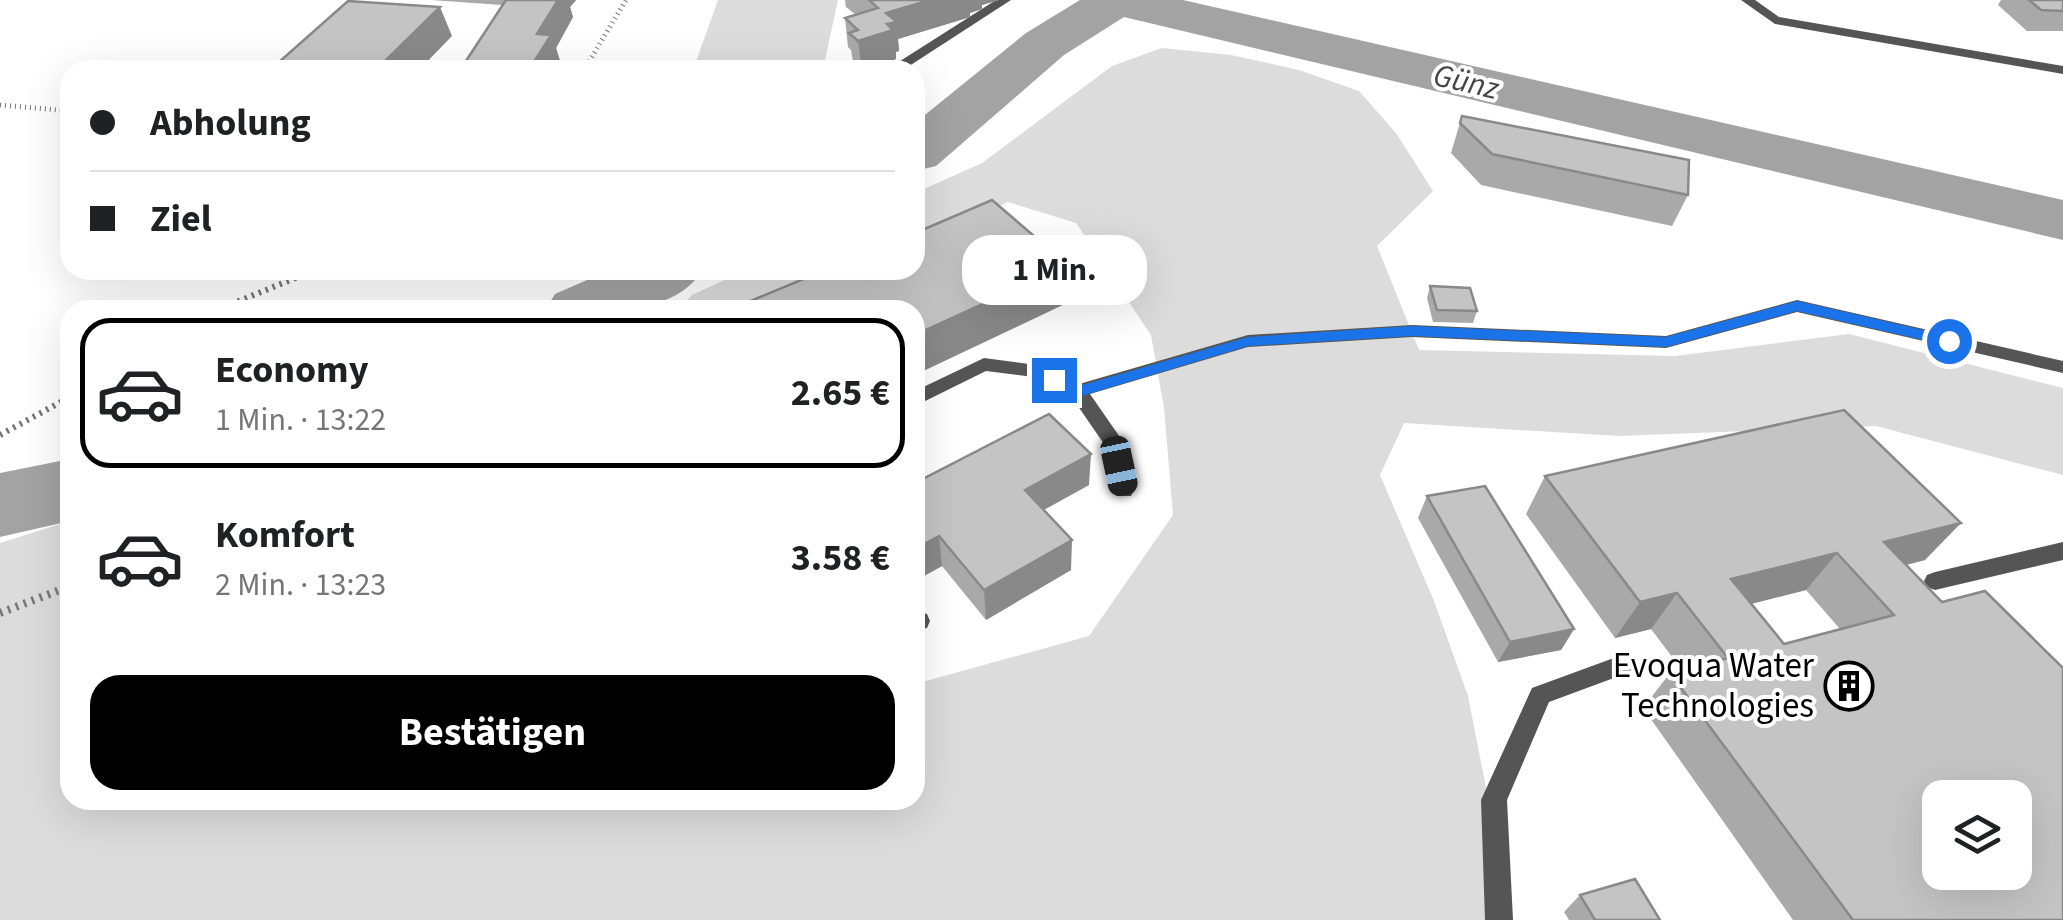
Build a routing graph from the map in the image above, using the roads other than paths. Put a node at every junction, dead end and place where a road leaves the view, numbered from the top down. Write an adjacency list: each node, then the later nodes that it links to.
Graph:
1 (1005, 0): 3 (street)
2 (1747, 0): 4 (street)
3 (910, 60)
4 (2063, 70)
5 (2063, 367): 6 (street)
6 (1078, 391): 7 (street); 8 (street)
7 (925, 394)
8 (1124, 490)
9 (2063, 551): 10 (street)
10 (1934, 581)
11 (1622, 665): 12 (street)
12 (1500, 920)

